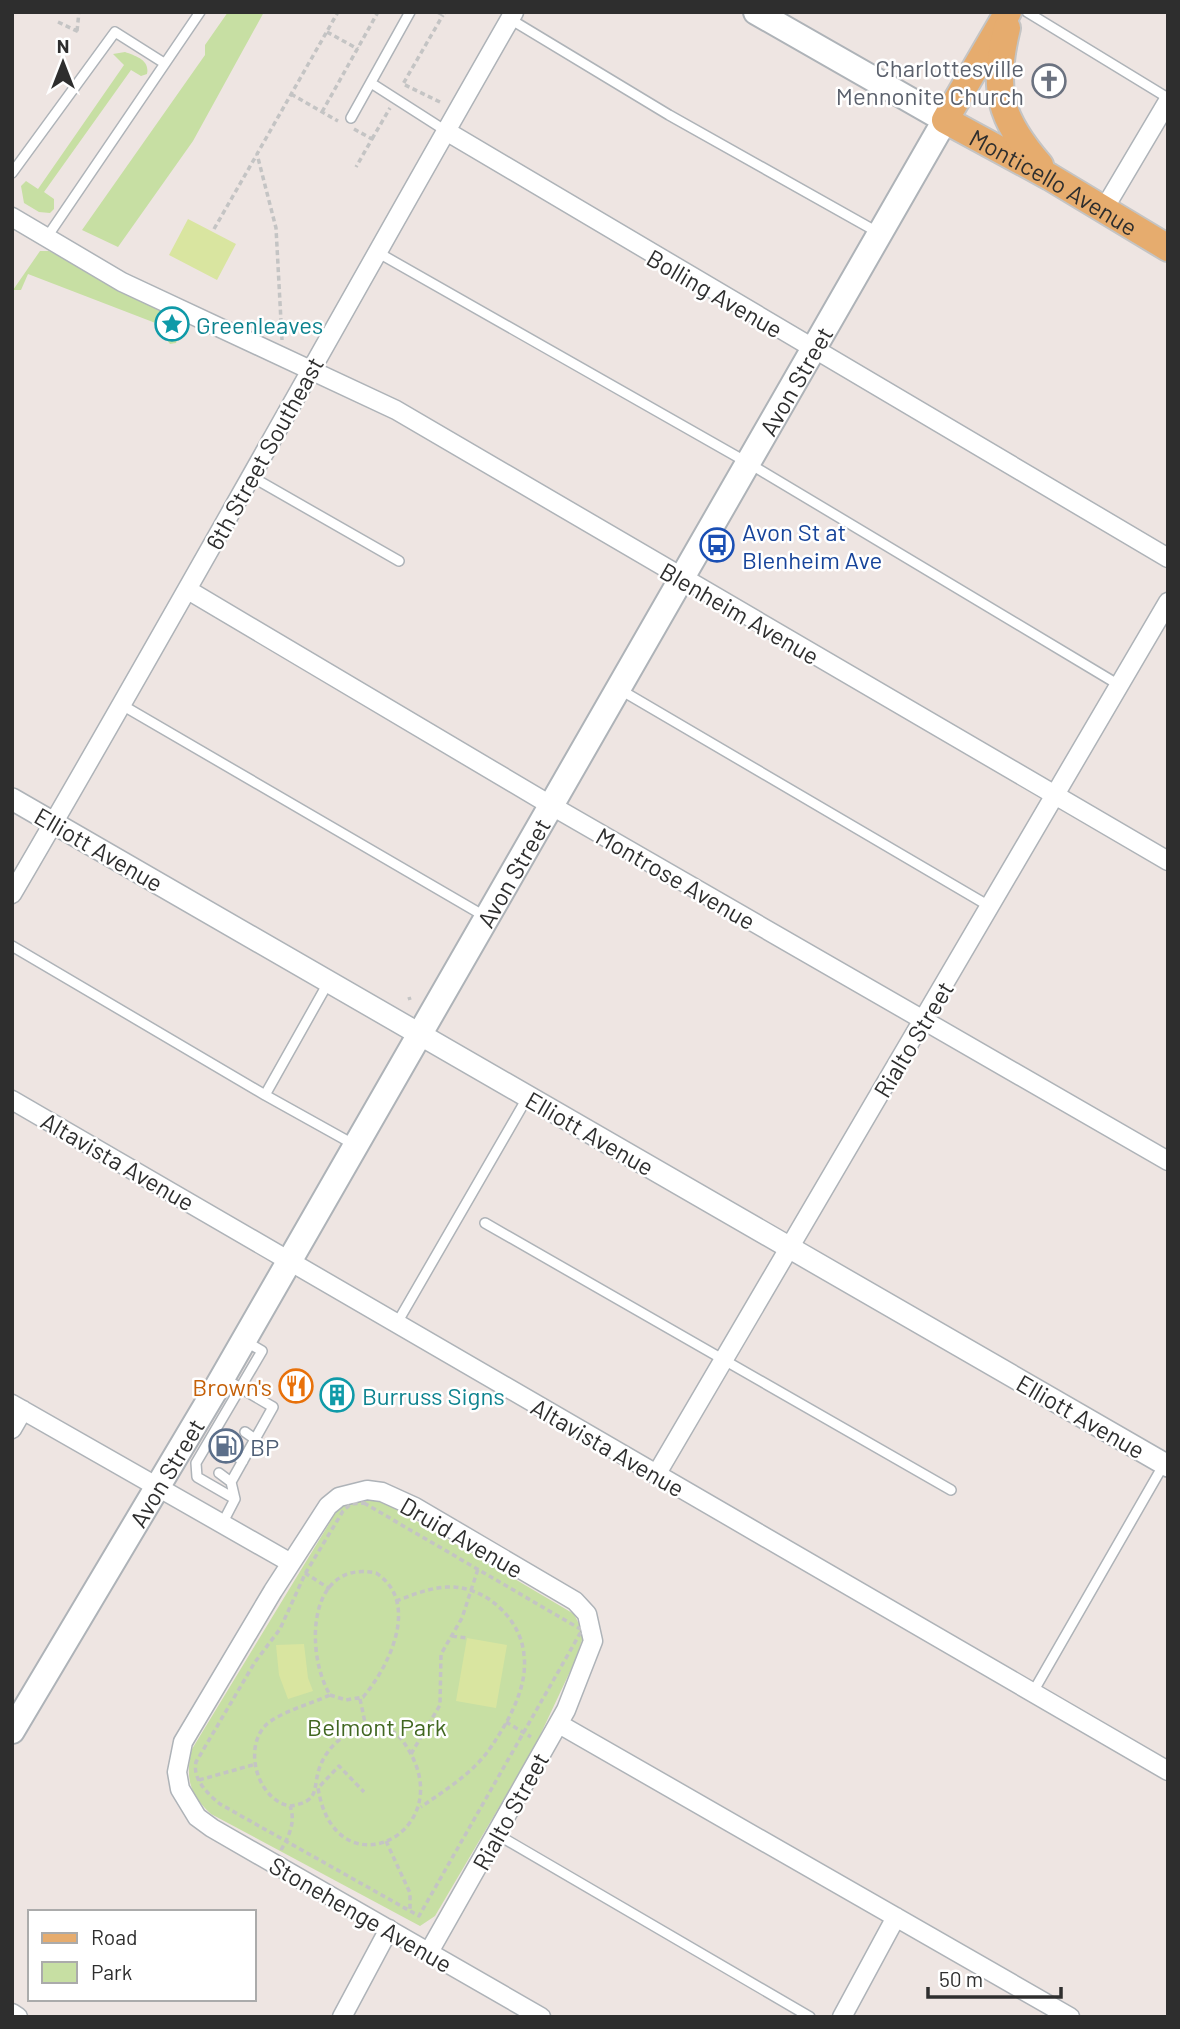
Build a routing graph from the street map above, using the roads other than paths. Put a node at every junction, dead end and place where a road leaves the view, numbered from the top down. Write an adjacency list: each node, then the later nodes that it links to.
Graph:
1 (200, 12): 7 (lane)
2 (410, 12): 8 (lane)
3 (756, 12): 11 (main road, Monticello Avenue)
4 (1009, 12): 11 (main road, Avon Street); 14 (main road)
5 (1027, 12): 9 (lane)
6 (512, 16): 12 (street, 6th Street Southeast); 17 (lane)
7 (164, 64): 13 (lane); 18 (lane)
8 (371, 83): 10 (lane); 12 (lane)
9 (1168, 99): 15 (street)
10 (351, 118)
11 (945, 120): 14 (main road, Monticello Avenue); 17 (main road, Avon Street)
12 (446, 131): 20 (street, 6th Street Southeast); 21 (street, Bolling Avenue)
13 (12, 173)
14 (1051, 177): 15 (main road, Monticello Avenue)
15 (1104, 209): 19 (main road, Monticello Avenue)
16 (12, 218): 18 (street, Blenheim Avenue)
17 (881, 234): 21 (main road, Avon Street)
18 (47, 237): 22 (street, Blenheim Avenue)
19 (1168, 248)
20 (377, 252): 22 (street, 6th Street Southeast); 23 (lane)
21 (814, 351): 23 (main road, Avon Street); 25 (street, Bolling Avenue)
22 (311, 368): 24 (street, 6th Street Southeast); 27 (street, Blenheim Avenue)
23 (750, 464): 27 (main road, Avon Street); 30 (lane)
24 (252, 477): 26 (lane); 28 (street, 6th Street Southeast)
25 (1168, 558)
26 (399, 561)
27 (681, 579): 31 (main road, Avon Street); 33 (street, Blenheim Avenue)
28 (188, 590): 32 (street, 6th Street Southeast); 35 (street, Montrose Avenue)
29 (1168, 602): 30 (street, Rialto Street)
30 (1119, 685): 33 (street, Rialto Street)
31 (618, 689): 35 (main road, Avon Street); 39 (lane)
32 (122, 705): 36 (street, 6th Street Southeast); 40 (lane)
33 (1053, 794): 37 (street, Blenheim Avenue); 39 (street, Rialto Street)
34 (12, 799): 36 (street, Elliott Avenue)
35 (552, 806): 40 (main road, Avon Street); 43 (street, Montrose Avenue)
36 (54, 823): 38 (street, 6th Street Southeast); 42 (street, Elliott Avenue)
37 (1168, 861)
38 (12, 894)
39 (989, 906): 43 (street, Rialto Street)
40 (487, 918): 44 (main road, Avon Street)
41 (12, 946): 45 (lane)
42 (328, 983): 44 (street, Elliott Avenue); 45 (lane)
43 (923, 1022): 49 (street, Montrose Avenue); 51 (street, Rialto Street)
44 (418, 1035): 46 (street, Elliott Avenue); 48 (main road, Avon Street)
45 (265, 1095): 48 (lane)
46 (528, 1098): 51 (street, Elliott Avenue); 53 (lane)
47 (12, 1100): 52 (street, Altavista Avenue)
48 (355, 1146): 52 (main road, Avon Street)
49 (1168, 1161)
50 (485, 1223): 54 (lane)
51 (790, 1248): 54 (street, Rialto Street); 62 (street, Elliott Avenue)
52 (290, 1260): 53 (street, Altavista Avenue); 55 (main road, Avon Street)
53 (397, 1323): 64 (street, Altavista Avenue)
54 (724, 1361): 64 (street, Rialto Street); 67 (lane)
55 (232, 1383): 59 (lane); 66 (main road, Avon Street); 68 (lane)
56 (18, 1407): 57 (street); 66 (street)
57 (12, 1429)
58 (245, 1432): 59 (lane)
59 (255, 1439): 61 (lane)
60 (232, 1453): 61 (lane)
61 (243, 1461): 65 (lane)
62 (1167, 1463): 72 (lane)
63 (219, 1473): 65 (lane)
64 (656, 1475): 72 (street, Altavista Avenue)
65 (231, 1482): 68 (lane)
66 (157, 1486): 69 (street); 74 (main road, Avon Street)
67 (951, 1490)
68 (235, 1499): 69 (lane)
69 (222, 1524): 70 (street)
70 (298, 1568): 71 (street, Druid Avenue); 78 (street, Stonehenge Avenue)
71 (584, 1667): 73 (street, Rialto Street)
72 (1033, 1692): 75 (street, Altavista Avenue)
73 (559, 1724): 76 (street, Rialto Street); 77 (street)
74 (12, 1731)
75 (1168, 1771)
76 (498, 1835): 79 (street, Rialto Street); 84 (lane)
77 (896, 1917): 85 (street); 86 (street)
78 (389, 1928): 79 (street, Stonehenge Avenue); 82 (street)
79 (429, 1952): 83 (street, Stonehenge Avenue)
80 (12, 2013): 81 (street)
81 (18, 2017)
82 (342, 2017)
83 (541, 2017)
84 (810, 2017)
85 (842, 2017)
86 (1070, 2017)

